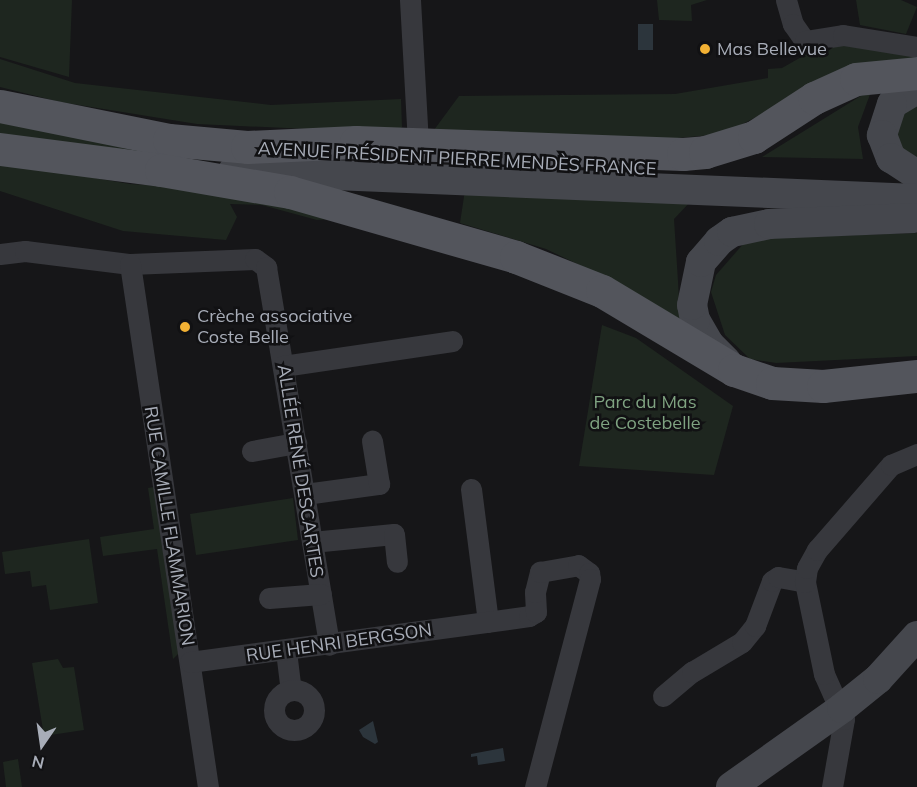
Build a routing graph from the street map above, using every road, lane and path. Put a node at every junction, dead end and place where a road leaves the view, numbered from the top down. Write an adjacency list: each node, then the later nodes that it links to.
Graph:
1 (410, 0): 7 (street)
2 (786, 0): 3 (street)
3 (917, 47)
4 (917, 73): 7 (main road)
5 (917, 89): 11 (main road)
6 (0, 106): 8 (main road, AVENUE PRÉSIDENT PIERRE MENDÈS FRANCE)
7 (417, 143): 8 (main road)
8 (247, 147): 12 (main road, AVENUE PRÉSIDENT PIERRE MENDÈS FRANCE)
9 (0, 149): 10 (main road, AVENUE PRÉSIDENT PIERRE MENDÈS FRANCE)
10 (161, 170): 13 (main road, AVENUE PRÉSIDENT PIERRE MENDÈS FRANCE); 19 (main road)
11 (917, 176)
12 (917, 182)
13 (917, 199)
14 (917, 218): 19 (main road)
15 (0, 254): 16 (street)
16 (130, 264): 18 (street, ALLÉE RENÉ DESCARTES); 36 (street, RUE CAMILLE FLAMMARION)
17 (452, 341): 18 (street)
18 (283, 366): 22 (street, ALLÉE RENÉ DESCARTES)
19 (735, 370): 20 (main road)
20 (917, 376)
21 (372, 441): 26 (street)
22 (296, 443): 23 (street); 26 (street, ALLÉE RENÉ DESCARTES)
23 (252, 451)
24 (917, 454): 29 (street)
25 (471, 489): 32 (street)
26 (305, 494): 27 (street, ALLÉE RENÉ DESCARTES)
27 (312, 542): 28 (street); 30 (street, ALLÉE RENÉ DESCARTES)
28 (397, 562)
29 (805, 582): 38 (street); 39 (street)
30 (321, 594): 31 (street); 34 (street, ALLÉE RENÉ DESCARTES)
31 (269, 598)
32 (489, 622): 34 (street, RUE HENRI BERGSON); 41 (street, RUE HENRI BERGSON)
33 (917, 636): 39 (main road)
34 (329, 645): 35 (street, RUE HENRI BERGSON)
35 (286, 651): 36 (street, RUE HENRI BERGSON); 37 (street)
36 (190, 662): 40 (street, RUE CAMILLE FLAMMARION)
37 (291, 690)
38 (663, 696)
39 (842, 708): 42 (main road); 43 (street)
40 (208, 787)
41 (535, 787)
42 (731, 787)
43 (832, 787)

